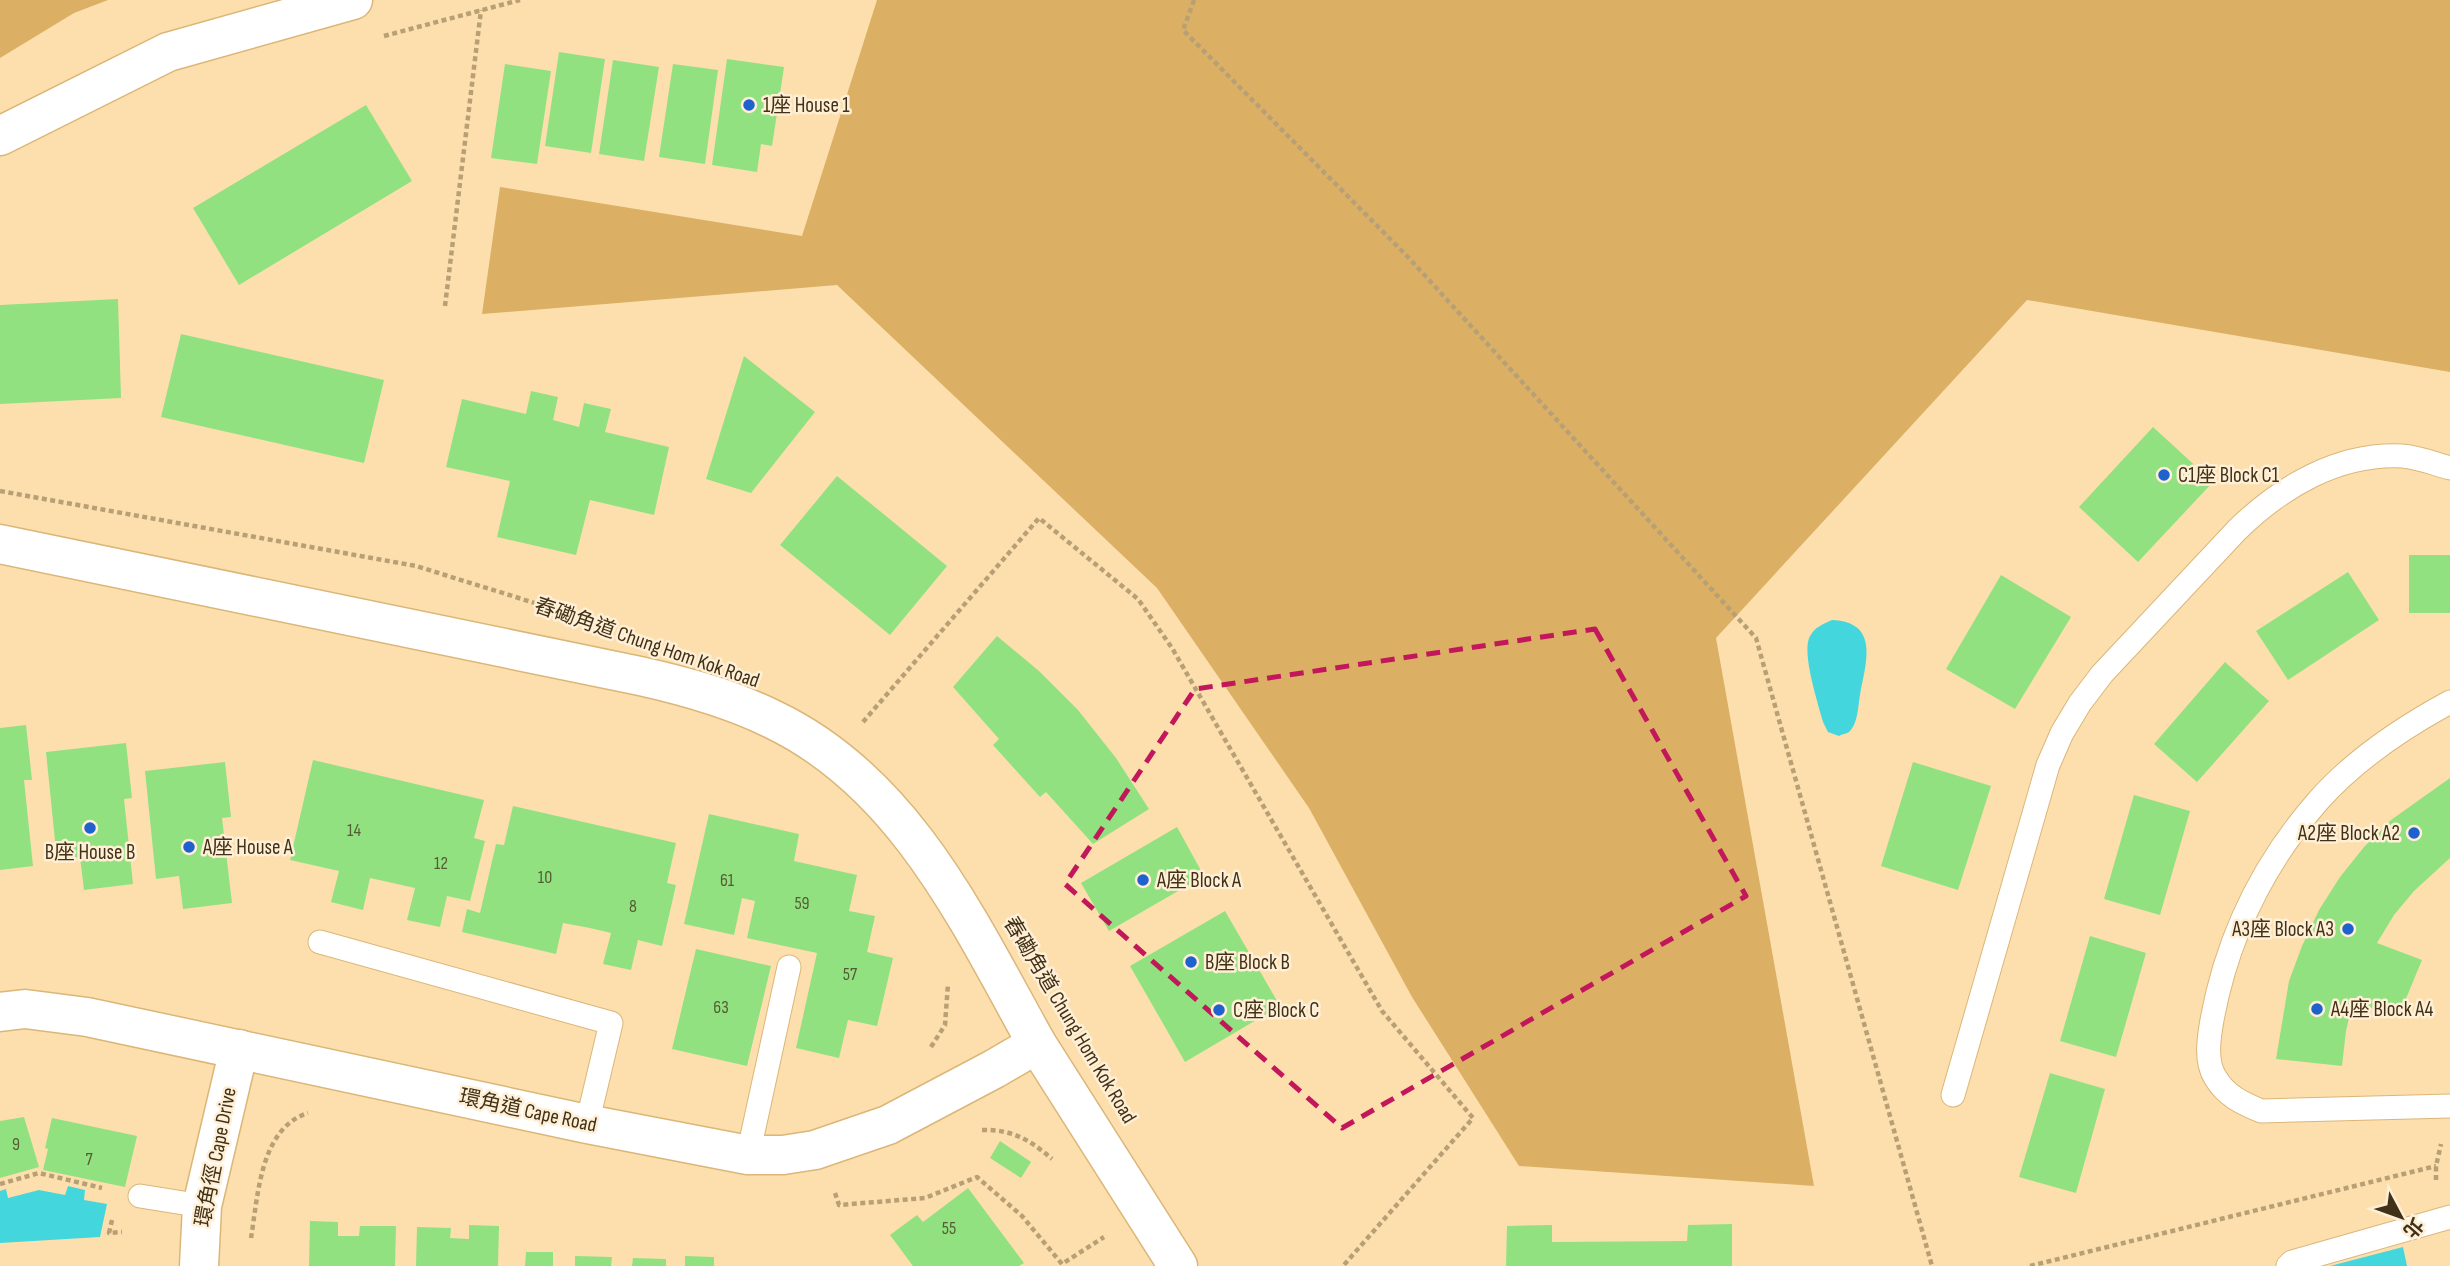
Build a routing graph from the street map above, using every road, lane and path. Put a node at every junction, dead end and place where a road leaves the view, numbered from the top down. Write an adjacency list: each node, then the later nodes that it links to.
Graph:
1 (353, 0): 4 (street)
2 (1194, 0): 36 (path)
3 (481, 10): 5 (path)
4 (0, 136)
5 (445, 306)
6 (2450, 468): 19 (lane)
7 (0, 491): 9 (path, 舂磡角道 Chung Hom Kok Road)
8 (0, 544): 16 (street, 舂磡角道 Chung Hom Kok Road)
9 (548, 607)
10 (2450, 702): 20 (lane)
11 (861, 724): 35 (path)
12 (320, 942): 21 (lane)
13 (789, 967): 23 (lane)
14 (946, 975): 18 (path)
15 (0, 1012): 17 (street, 環角道 Cape Road)
16 (1037, 1044): 23 (street, 環角道 Cape Road); 34 (street, 舂磡角道 Chung Hom Kok Road)
17 (239, 1049): 21 (street, 環角道 Cape Road); 29 (street, 環角徑 Cape Drive)
18 (923, 1055)
19 (1953, 1095)
20 (2450, 1106)
21 (587, 1124): 23 (street, 環角道 Cape Road)
22 (273, 1142): 31 (path)
23 (748, 1156)
24 (2436, 1166): 37 (path)
25 (0, 1184): 27 (path)
26 (831, 1186): 32 (path)
27 (106, 1189)
28 (141, 1196): 29 (lane)
29 (202, 1206): 33 (street, 環角徑 Cape Drive)
30 (2450, 1217): 38 (lane)
31 (250, 1239)
32 (1098, 1240)
33 (199, 1266)
34 (1178, 1266)
35 (1343, 1266)
36 (1932, 1266)
37 (2030, 1266)
38 (2288, 1266)

